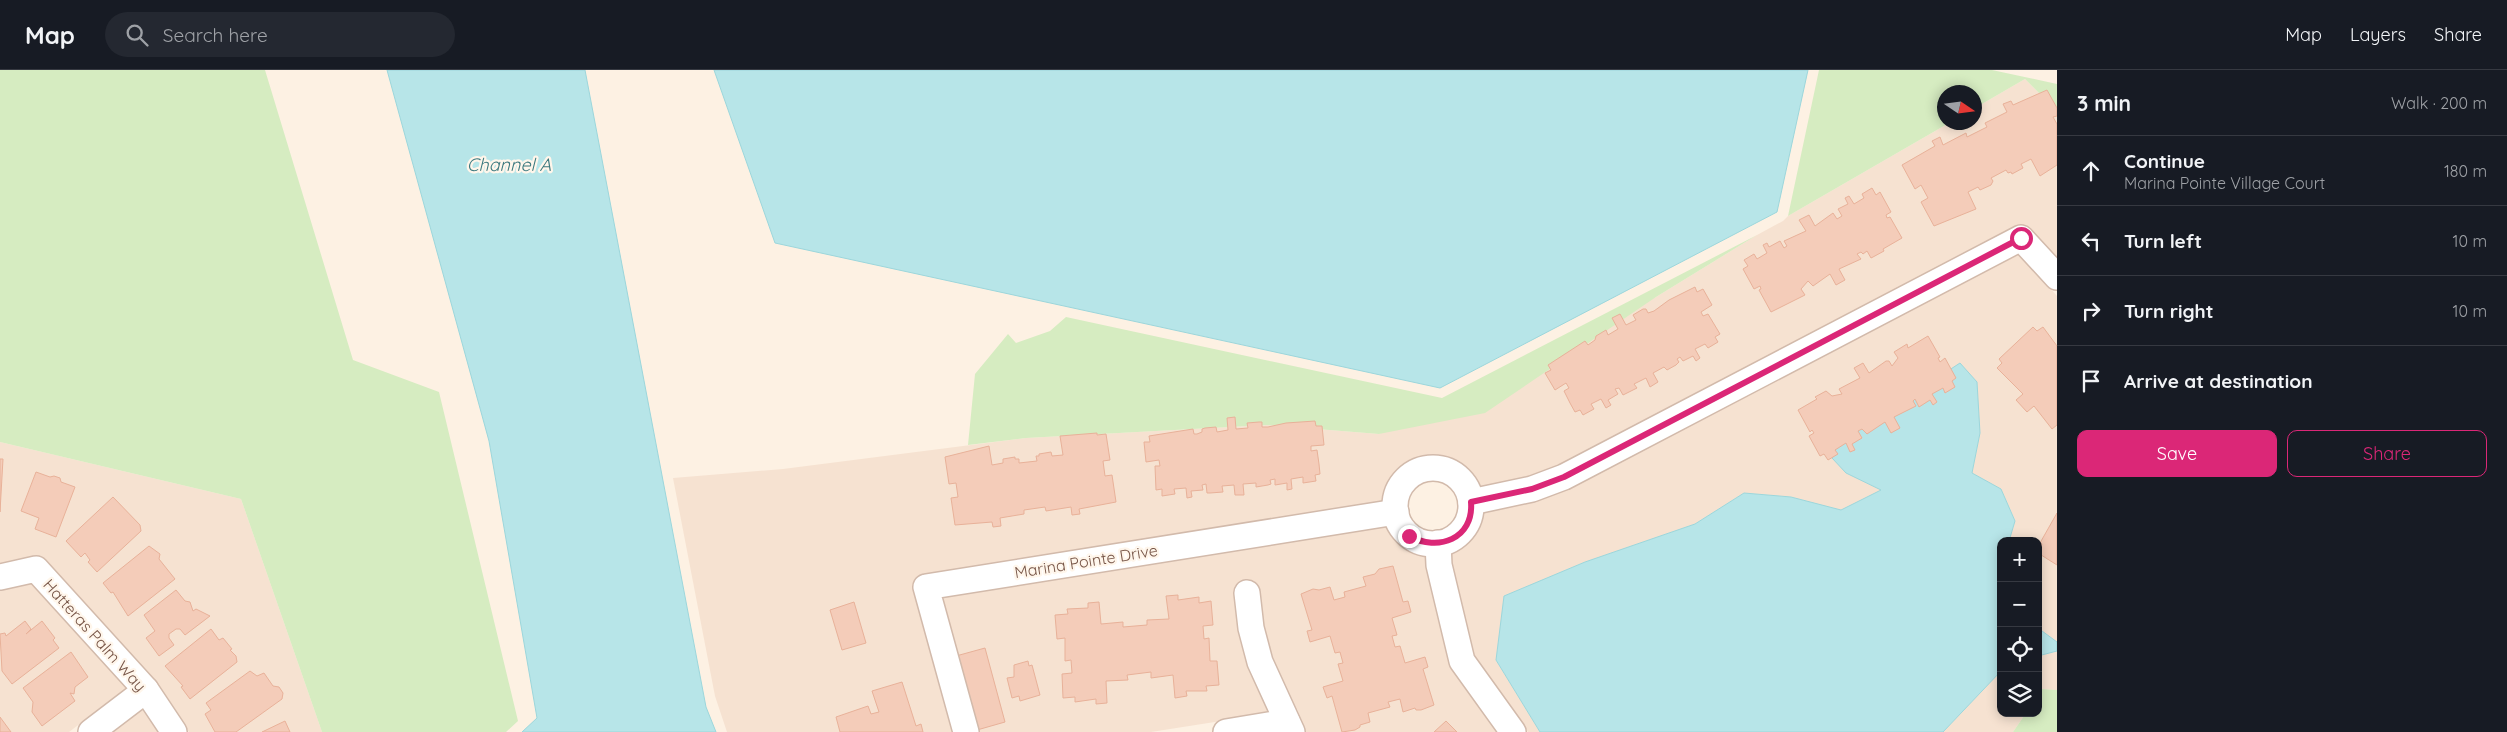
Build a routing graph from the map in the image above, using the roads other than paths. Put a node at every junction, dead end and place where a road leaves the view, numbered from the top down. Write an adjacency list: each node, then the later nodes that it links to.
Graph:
1 (2057, 277): 2 (street)
2 (1471, 502): 3 (street); 4 (street)
3 (1396, 512): 4 (street); 11 (street, Marina Pointe Drive)
4 (1438, 544): 13 (street)
5 (0, 578): 7 (street, Hatteras Palm Way)
6 (1247, 593): 8 (street)
7 (146, 690): 9 (street); 10 (street, Hatteras Palm Way)
8 (1289, 727): 12 (street)
9 (90, 732)
10 (174, 732)
11 (966, 732)
12 (1226, 732)
13 (1513, 732)

